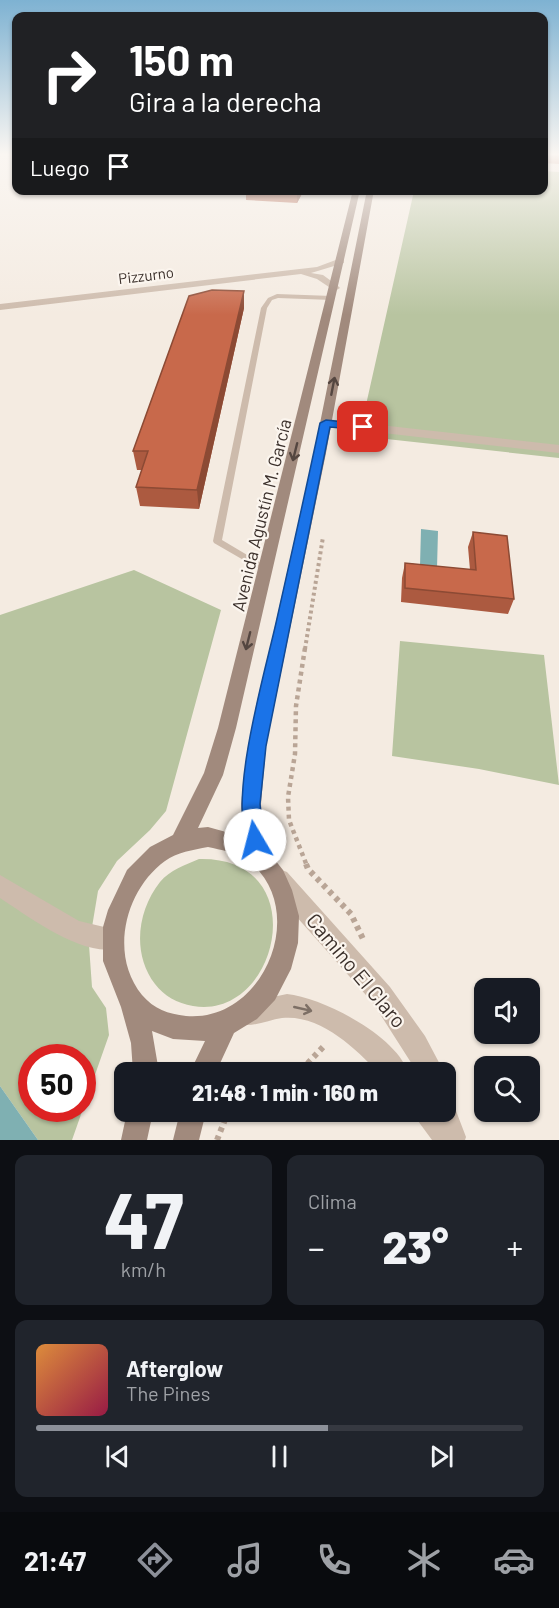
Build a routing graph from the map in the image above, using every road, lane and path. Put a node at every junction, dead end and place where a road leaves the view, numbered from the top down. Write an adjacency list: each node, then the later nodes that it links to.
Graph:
1 (353, 208): 3 (main road, Avenida Agustín M. García)
2 (367, 208): 7 (main road, one-way to 2)
3 (341, 261): 4 (street, Pizzurno); 5 (main road, Avenida Agustín M. García)
4 (296, 272): 5 (street, Pizzurno); 6 (street, Pizzurno)
5 (333, 293): 10 (main road, Avenida Agustín M. García, one-way to 10); 10 (lane)
6 (0, 307)
7 (326, 423): 8 (street); 12 (main road)
8 (559, 449)
9 (324, 527): 16 (path)
10 (266, 570): 11 (main road, Avenida Agustín M. García, one-way to 11)
11 (181, 841): 12 (main road); 15 (main road)
12 (258, 855): 13 (main road)
13 (274, 875): 18 (main road); 24 (street, Camino El Claro)
14 (0, 886): 15 (street)
15 (113, 939): 17 (main road)
16 (367, 950)
17 (132, 1002): 18 (main road); 20 (main road)
18 (235, 1019): 21 (main road); 23 (street, Camino El Claro, one-way to 23)
19 (324, 1046): 22 (path)
20 (145, 1062)
21 (209, 1062)
22 (309, 1062)
23 (386, 1062)
24 (426, 1062)
25 (138, 1122): 30 (main road)
26 (190, 1122): 31 (main road)
27 (224, 1122): 32 (path)
28 (435, 1122): 33 (street)
29 (448, 1122): 34 (street)
30 (134, 1140)
31 (186, 1140)
32 (217, 1140)
33 (449, 1140)
34 (454, 1140)

